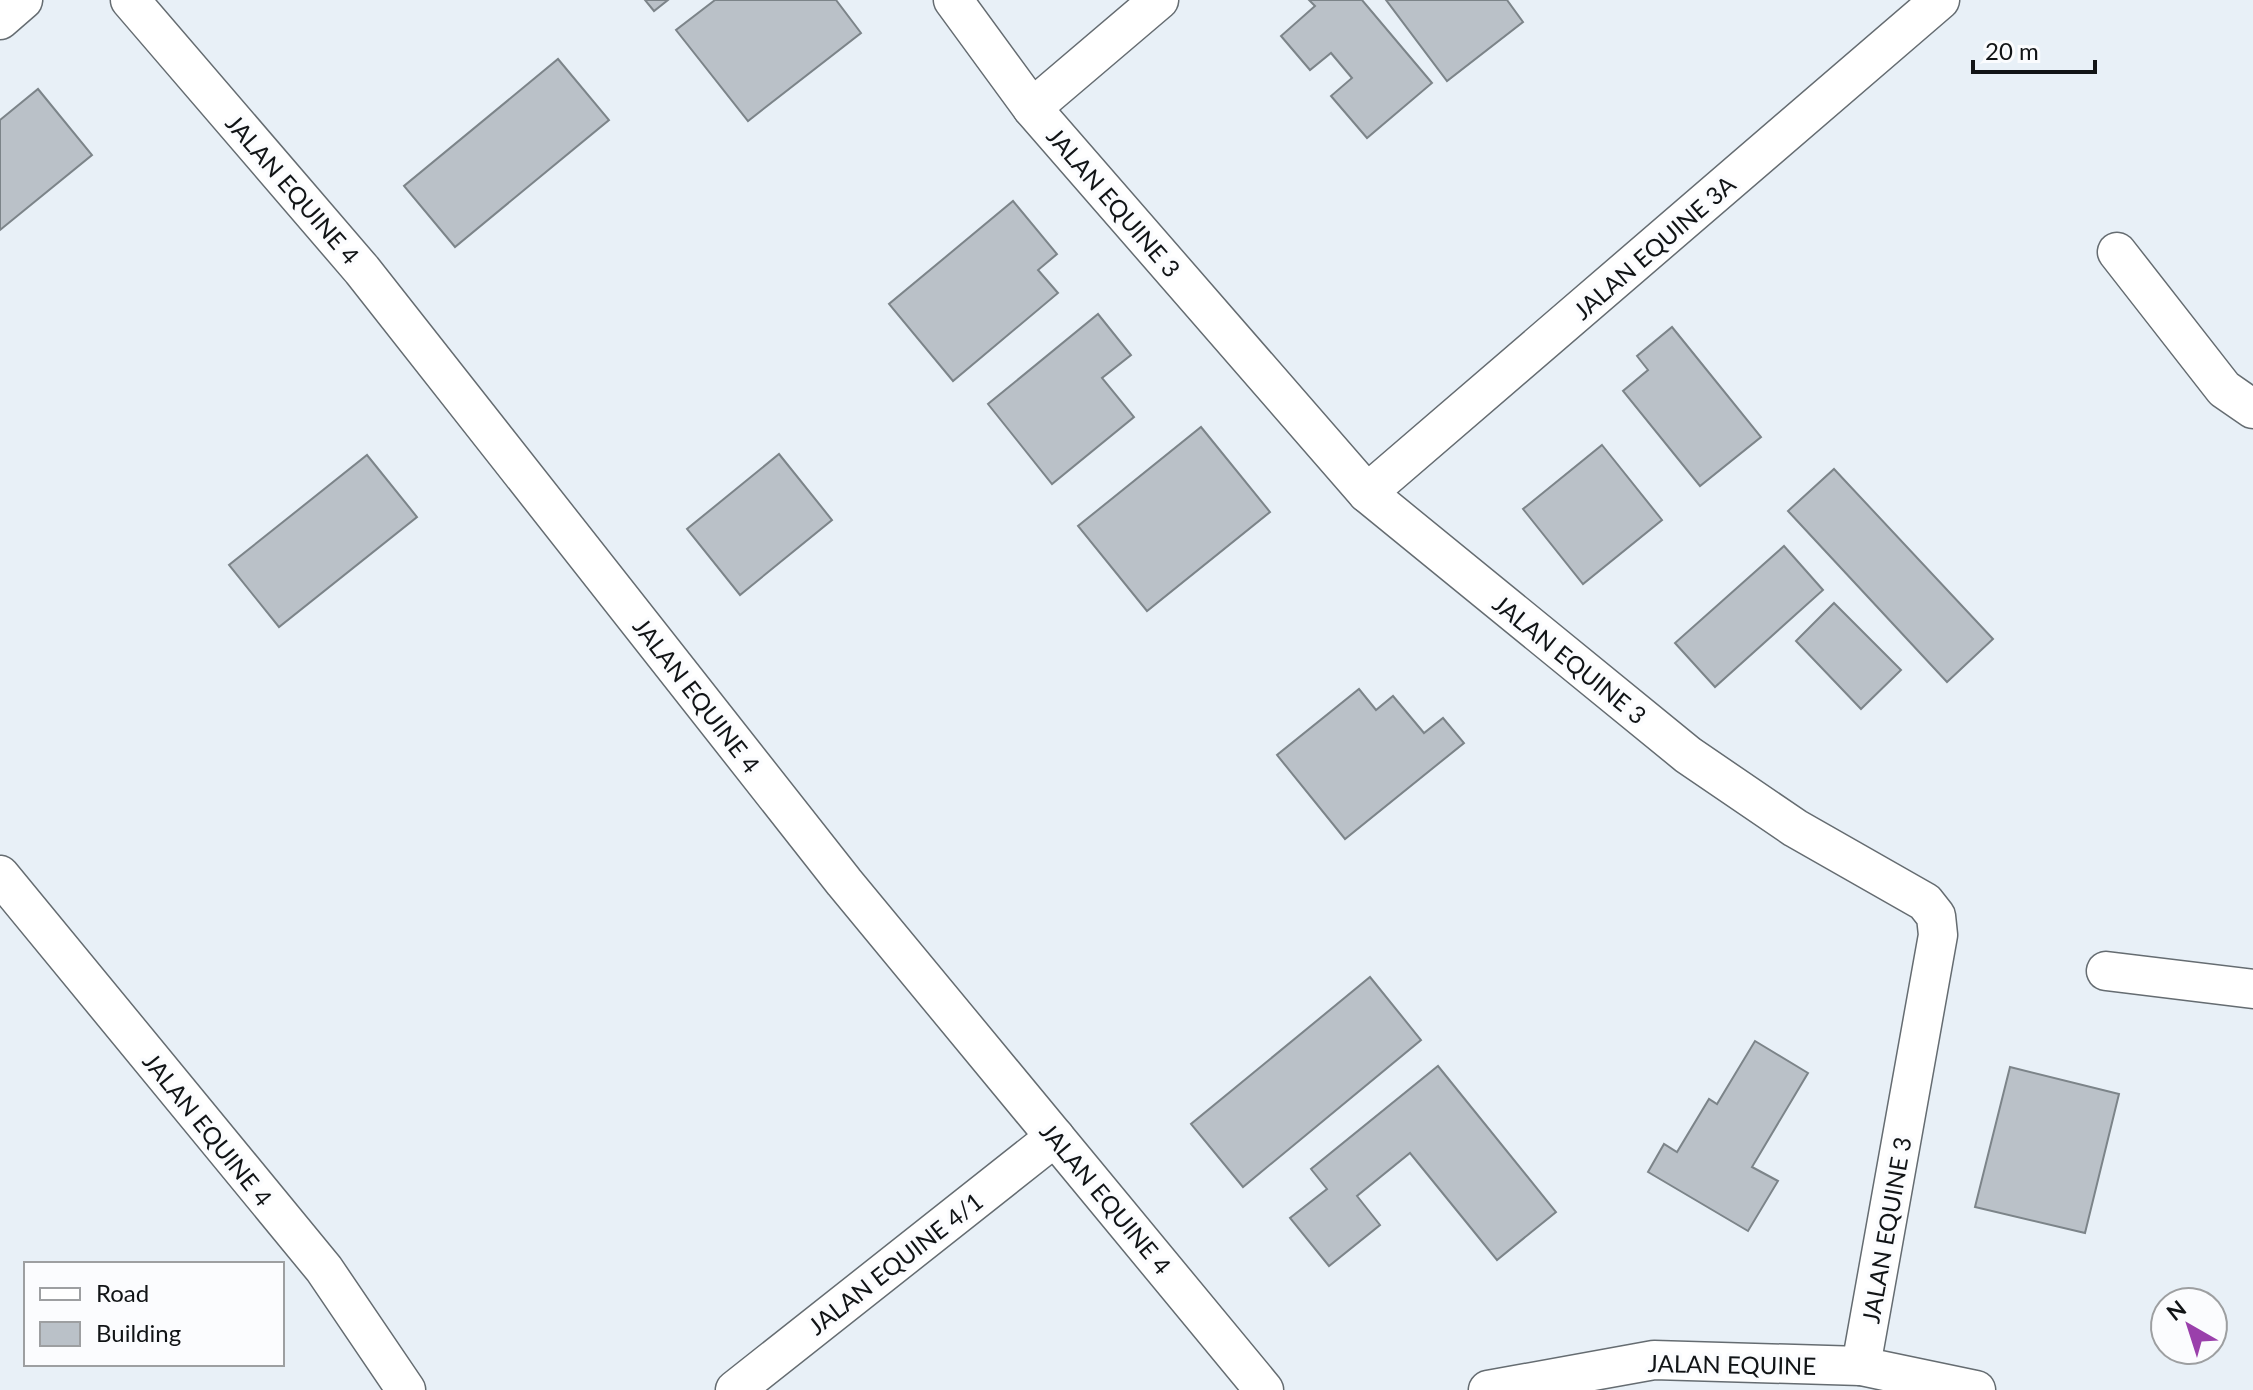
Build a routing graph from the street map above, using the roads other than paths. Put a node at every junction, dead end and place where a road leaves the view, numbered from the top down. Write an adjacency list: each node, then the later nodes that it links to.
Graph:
1 (23, 0): 6 (street)
2 (130, 0): 14 (street, JALAN EQUINE 4)
3 (953, 0): 7 (street, JALAN EQUINE 3)
4 (1159, 0): 7 (street)
5 (1940, 0): 10 (street, JALAN EQUINE 3A)
6 (0, 20)
7 (1032, 108): 10 (street, JALAN EQUINE 3)
8 (2117, 252): 9 (street)
9 (2253, 409)
10 (1367, 493): 15 (street, JALAN EQUINE 3)
11 (0, 875): 16 (street, JALAN EQUINE 4)
12 (2106, 971): 13 (street)
13 (2253, 989)
14 (1055, 1137): 17 (street, JALAN EQUINE 4/1); 18 (street, JALAN EQUINE 4)
15 (1861, 1366): 19 (street, JALAN EQUINE); 20 (street, JALAN EQUINE)
16 (406, 1390)
17 (735, 1390)
18 (1264, 1390)
19 (1488, 1390)
20 (1976, 1390)

